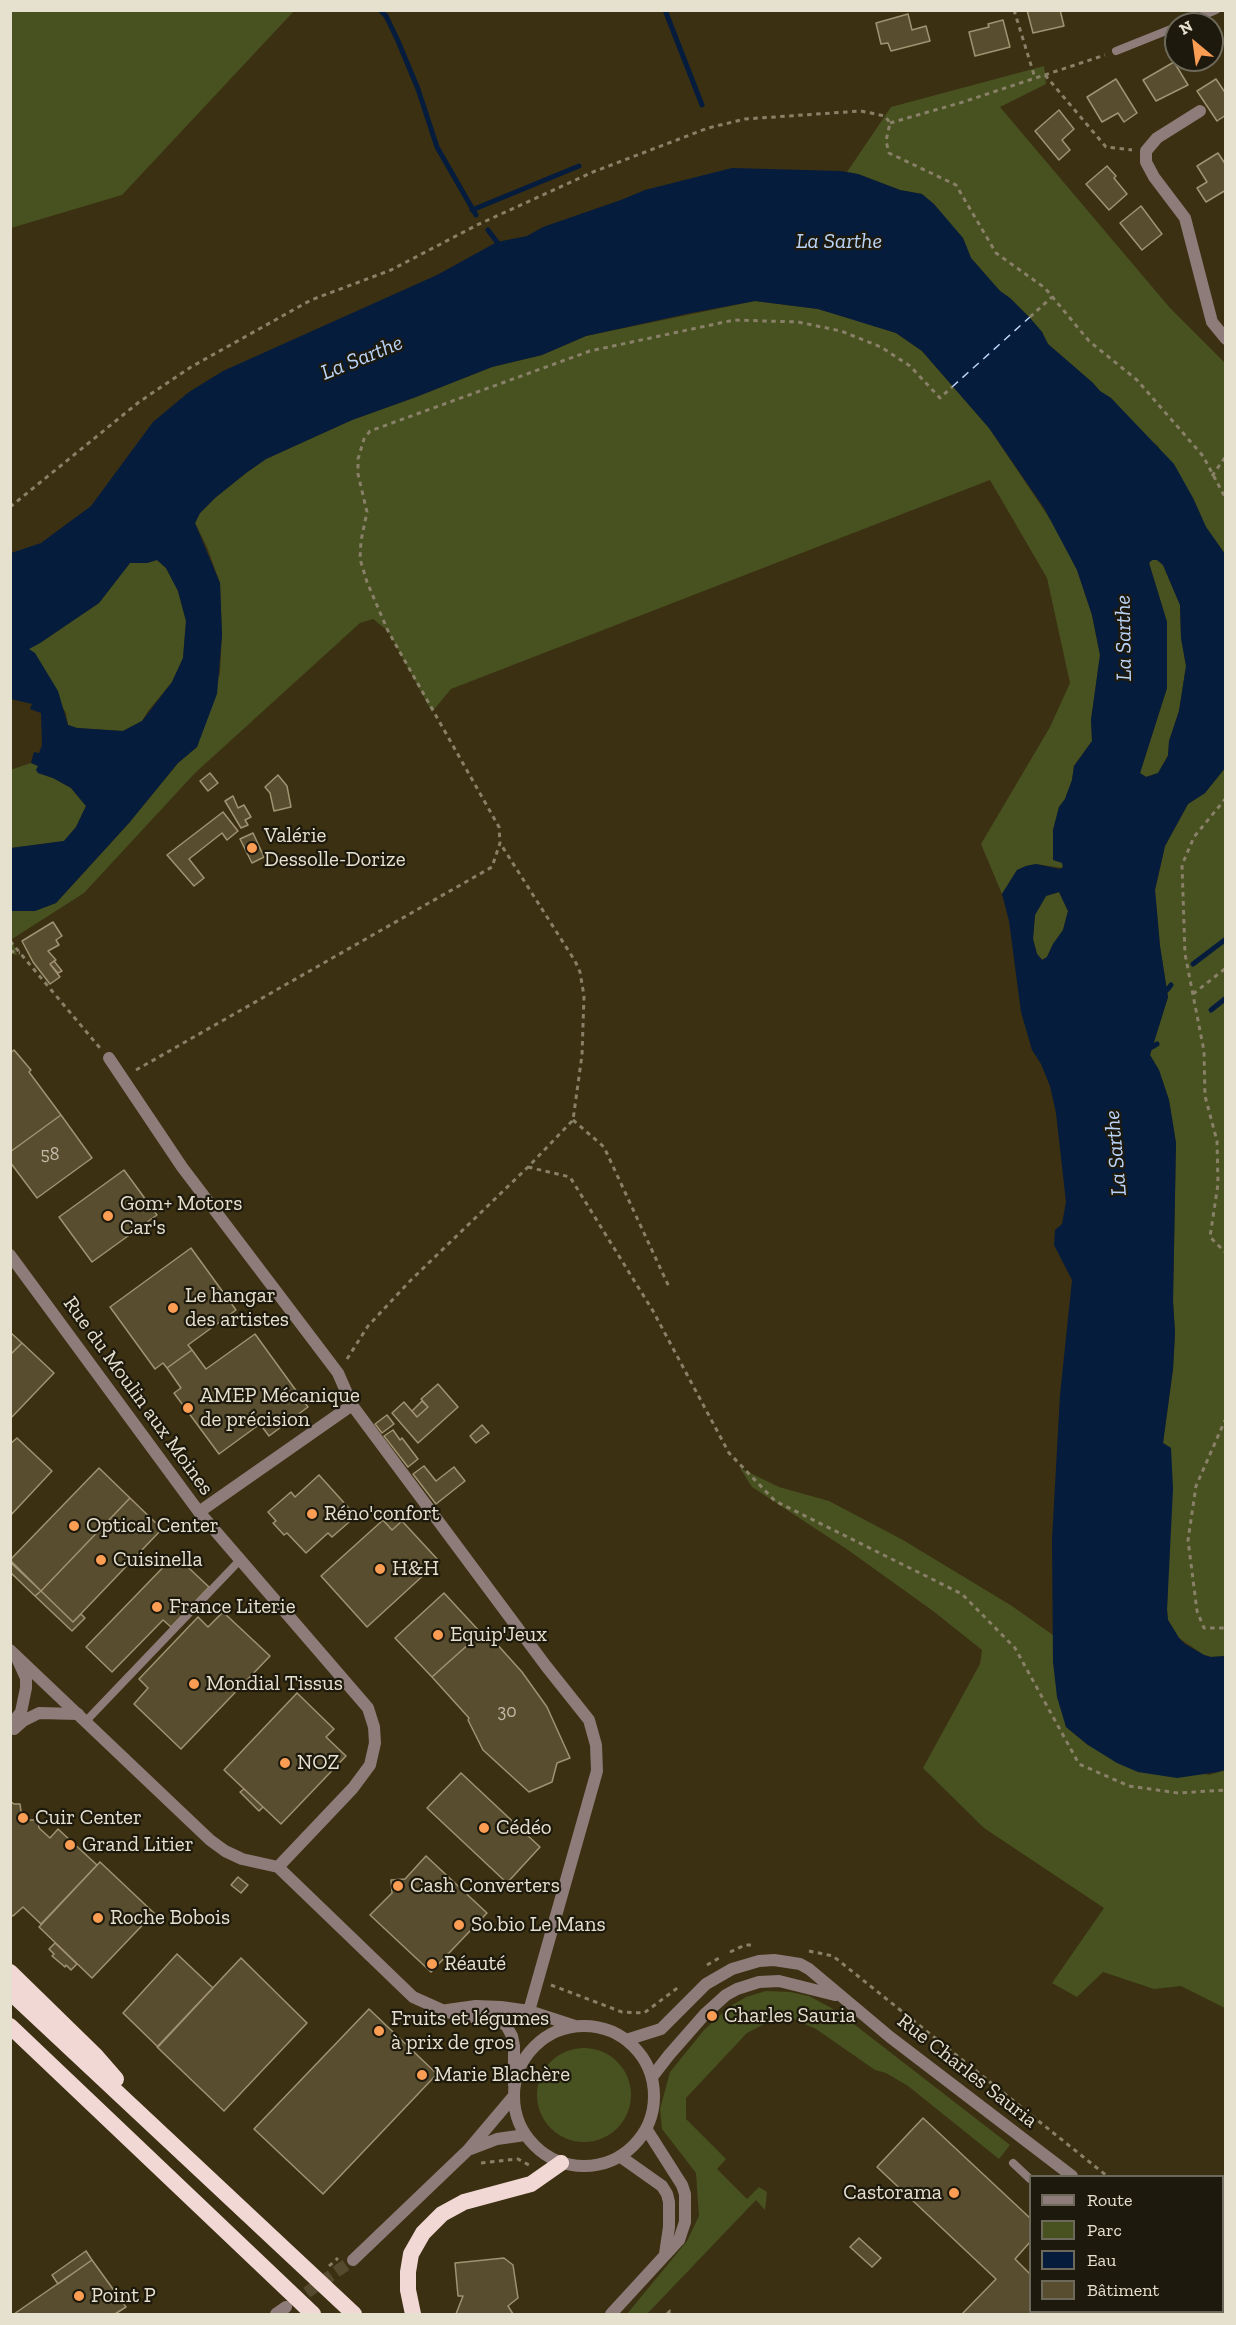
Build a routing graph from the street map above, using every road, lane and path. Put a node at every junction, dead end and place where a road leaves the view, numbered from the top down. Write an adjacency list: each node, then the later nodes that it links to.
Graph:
1 (1014, 10): 5 (path)
2 (1164, 32): 3 (lane)
3 (1116, 51): 4 (path)
4 (1045, 75): 5 (path); 8 (path)
5 (1035, 78): 7 (path)
6 (1200, 111): 8 (street)
7 (890, 123): 9 (path); 16 (path)
8 (1146, 151): 11 (street)
9 (1052, 297): 10 (path); 14 (path)
10 (1030, 318)
11 (1226, 339)
12 (952, 387): 18 (path)
13 (1226, 456): 14 (path)
14 (1212, 476): 15 (path)
15 (1226, 499)
16 (10, 507)
17 (1226, 798): 23 (path)
18 (500, 843): 25 (path); 26 (path)
19 (10, 941): 21 (path)
20 (10, 951): 21 (path)
21 (20, 953): 24 (path)
22 (1226, 968): 23 (path)
23 (1193, 994): 28 (path)
24 (108, 1058): 25 (street)
25 (121, 1078): 31 (street)
26 (573, 1120): 27 (path); 30 (path)
27 (528, 1167): 31 (path); 41 (path)
28 (1225, 1252)
29 (10, 1255): 34 (street, Rue du Moulin aux Moines)
30 (670, 1289)
31 (338, 1373): 32 (street)
32 (352, 1405): 34 (street); 50 (street)
33 (1226, 1418): 36 (path)
34 (199, 1512): 35 (street, Rue du Moulin aux Moines)
35 (240, 1560): 38 (lane); 42 (street, Rue du Moulin aux Moines)
36 (1226, 1628)
37 (13, 1653): 38 (street); 39 (street)
38 (82, 1718): 40 (street); 42 (street)
39 (10, 1726)
40 (10, 1732)
41 (1226, 1790)
42 (278, 1867): 53 (street)
43 (764, 1945): 45 (path)
44 (803, 1950): 69 (path)
45 (728, 1953)
46 (720, 1957): 47 (path)
47 (703, 1968)
48 (10, 1972): 62 (highway)
49 (686, 1981): 50 (path)
50 (538, 1982): 54 (street)
51 (10, 1992): 62 (highway)
52 (839, 1996): 57 (street, Rue Charles Sauria); 58 (street, Rue Charles Sauria); 68 (street, Rue Charles Sauria)
53 (442, 2010): 54 (street); 59 (street)
54 (529, 2010): 56 (street)
55 (10, 2026): 74 (highway)
56 (575, 2026): 57 (street); 59 (street)
57 (626, 2040): 58 (street)
58 (652, 2077): 60 (street)
59 (514, 2091): 61 (street); 63 (street)
60 (647, 2130): 64 (street); 72 (street)
61 (525, 2134): 63 (street); 66 (street)
62 (164, 2137): 75 (highway)
63 (469, 2149): 73 (street)
64 (621, 2157): 66 (street); 72 (street)
65 (503, 2159): 70 (path)
66 (561, 2163): 70 (highway)
67 (1013, 2163): 71 (lane)
68 (1071, 2175)
69 (1106, 2175)
70 (540, 2178): 76 (highway)
71 (1029, 2178)
72 (664, 2254): 77 (street)
73 (353, 2260)
74 (313, 2314)
75 (354, 2314)
76 (413, 2314)
77 (611, 2314)
78 (667, 2314): 79 (path)
79 (674, 2314)

